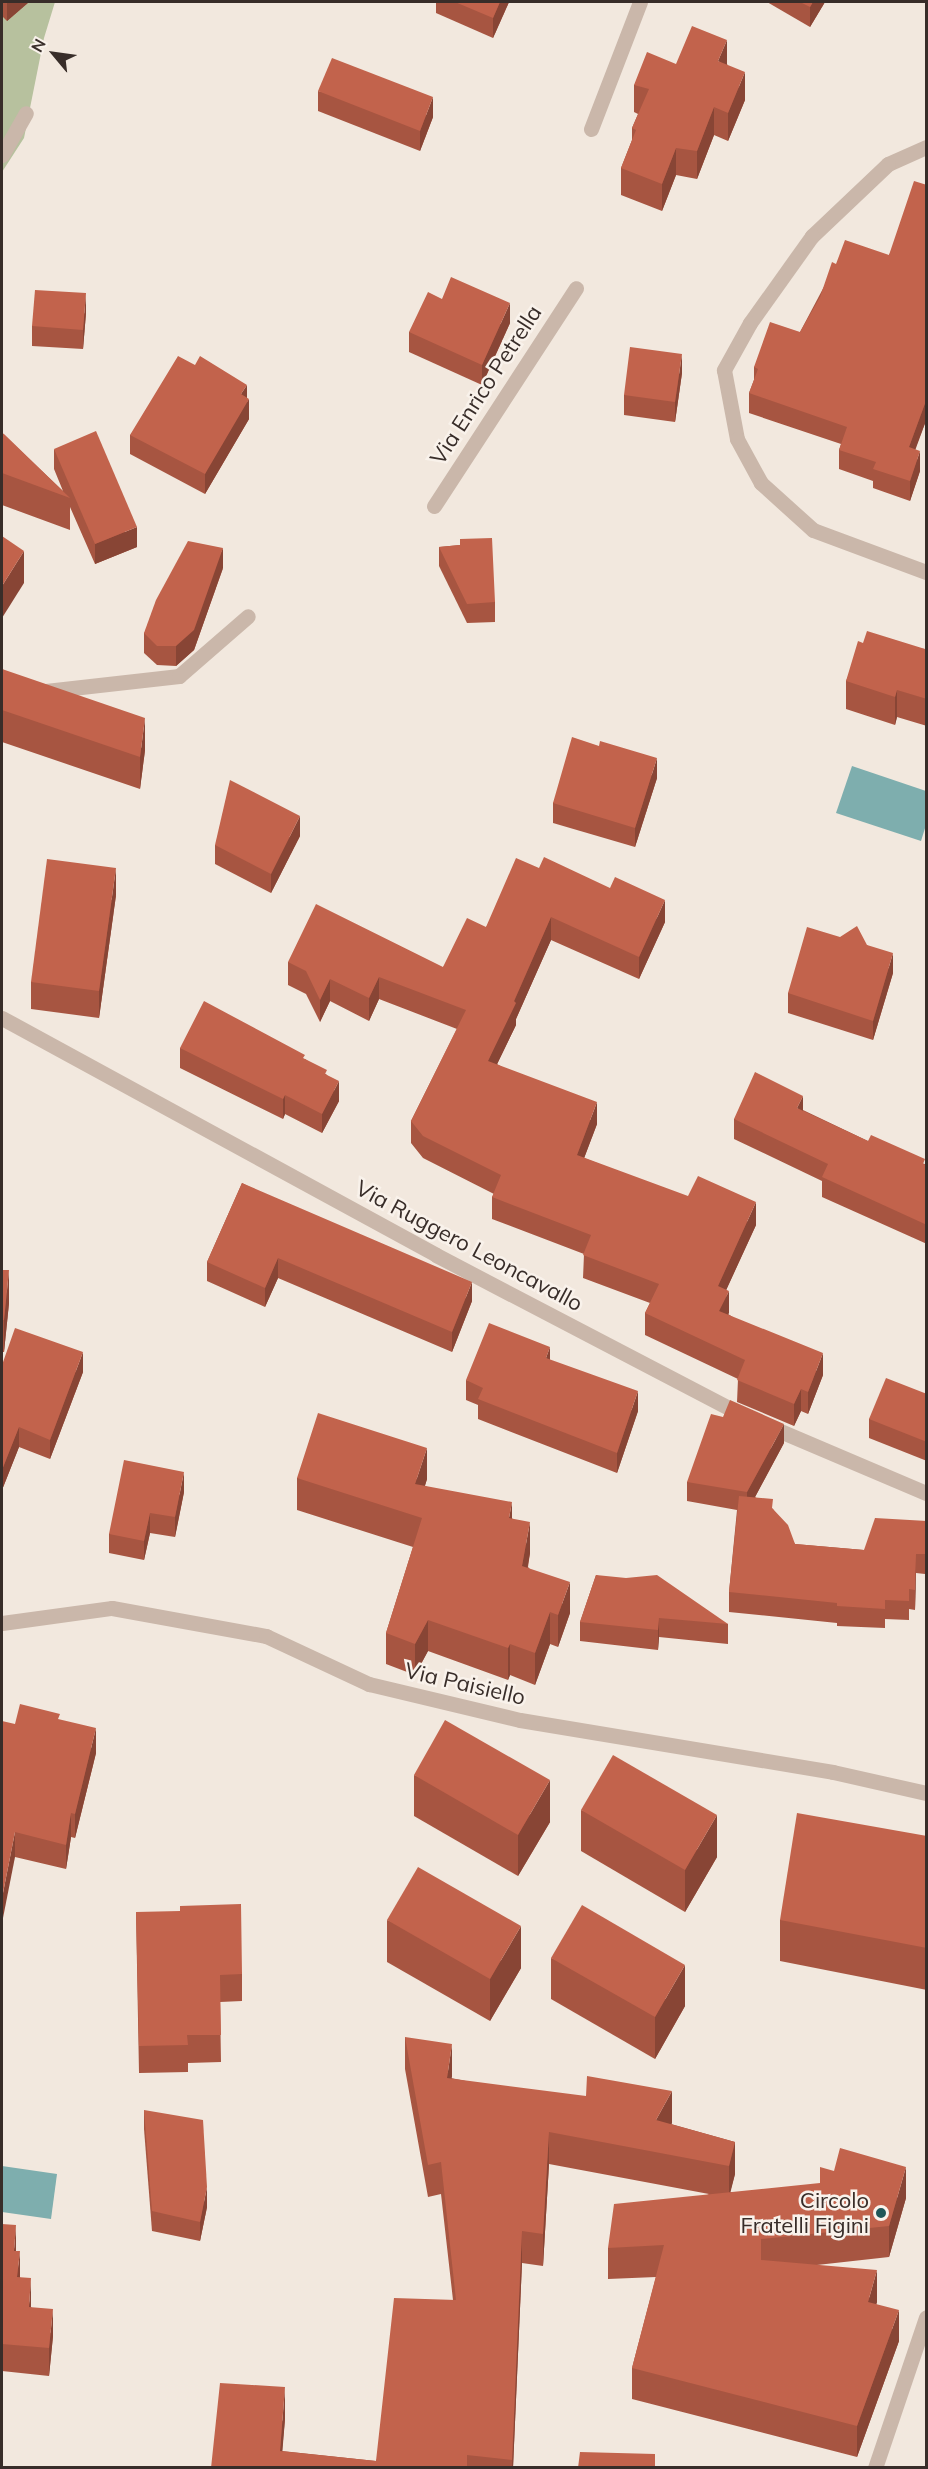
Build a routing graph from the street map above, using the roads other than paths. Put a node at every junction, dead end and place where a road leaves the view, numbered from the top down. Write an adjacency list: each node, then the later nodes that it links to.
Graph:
1 (640, 2): 3 (street)
2 (26, 113): 5 (street)
3 (591, 129)
4 (927, 147): 8 (street)
5 (2, 155)
6 (576, 288): 7 (street, Via Enrico Petrella)
7 (434, 506)
8 (927, 572)
9 (248, 616): 10 (street)
10 (2, 685)
11 (2, 1018): 12 (street, Via Ruggero Leoncavallo)
12 (927, 1493)
13 (2, 1623): 14 (street, Via Paisiello)
14 (926, 1790)
15 (927, 2317): 16 (street)
16 (875, 2468)

